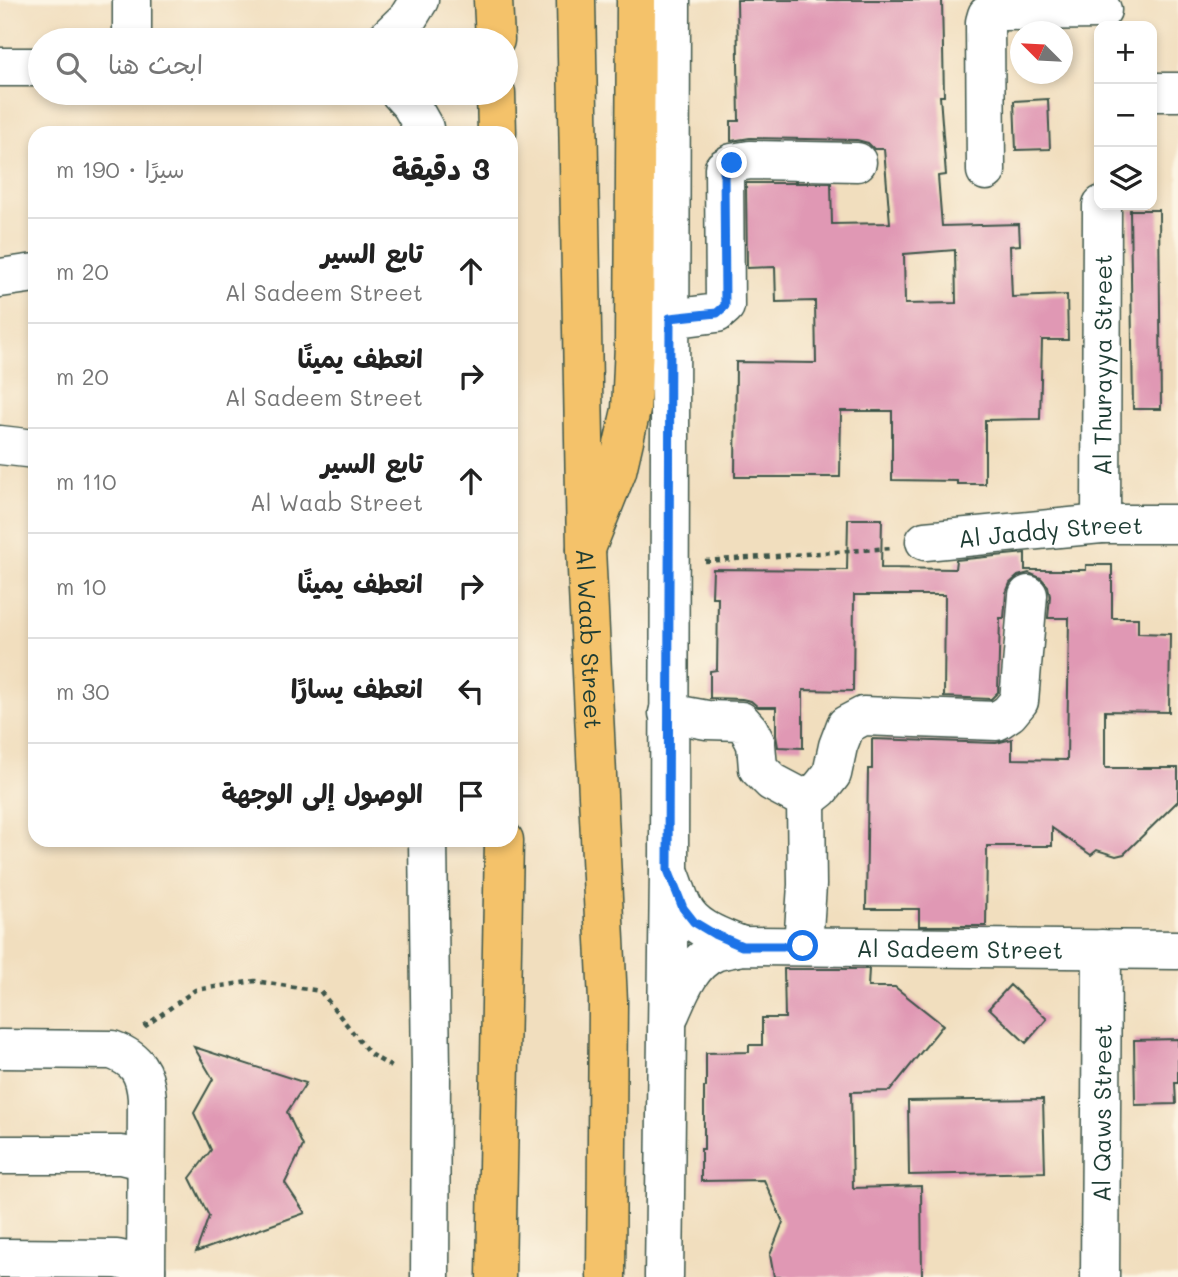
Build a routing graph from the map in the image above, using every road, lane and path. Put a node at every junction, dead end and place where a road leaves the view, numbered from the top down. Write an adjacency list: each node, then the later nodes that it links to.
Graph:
1 (132, 0): 8 (street)
2 (421, 0): 9 (street); 10 (street)
3 (493, 0): 11 (main road)
4 (576, 0): 31 (main road, Al Waab Street)
5 (636, 0): 31 (main road)
6 (671, 0): 25 (street)
7 (1102, 12): 21 (street)
8 (132, 28)
9 (398, 28)
10 (422, 28)
11 (494, 28)
12 (0, 67): 13 (street)
13 (28, 67)
14 (1157, 92): 15 (street)
15 (1178, 92)
16 (411, 105): 18 (street)
17 (496, 105): 19 (main road)
18 (424, 118)
19 (497, 126)
20 (857, 162): 25 (street)
21 (986, 172)
22 (1102, 210): 28 (street, Al Thurayya Street)
23 (28, 274): 24 (street)
24 (0, 278)
25 (670, 318): 32 (street)
26 (0, 445): 27 (street)
27 (28, 448)
28 (1101, 524): 29 (street, Al Jaddy Street); 30 (street, Al Jaddy Street)
29 (1178, 524)
30 (925, 541): 32 (path)
31 (586, 549): 43 (main road, Al Waab Street)
32 (670, 564): 34 (street)
33 (1028, 595): 35 (street)
34 (668, 713): 35 (street); 38 (street)
35 (806, 800): 40 (street)
36 (428, 847): 52 (street)
37 (504, 847): 53 (main road)
38 (668, 870): 39 (street, Al Sadeem Street); 44 (street)
39 (742, 946): 40 (street, Al Sadeem Street); 44 (street, Al Sadeem Street)
40 (803, 946): 41 (street, Al Sadeem Street)
41 (1102, 949): 42 (street, Al Sadeem Street); 57 (street, Al Qaws Street)
42 (1178, 950)
43 (608, 1001): 54 (main road, Al Waab Street); 55 (main road)
44 (666, 1022): 56 (street)
45 (0, 1049): 46 (street)
46 (112, 1050): 47 (path); 49 (street)
47 (397, 1070)
48 (0, 1155): 49 (street)
49 (146, 1161): 51 (street)
50 (0, 1258): 51 (street)
51 (146, 1274)
52 (430, 1277)
53 (496, 1277)
54 (606, 1277)
55 (630, 1277)
56 (664, 1277)
57 (1100, 1277)

